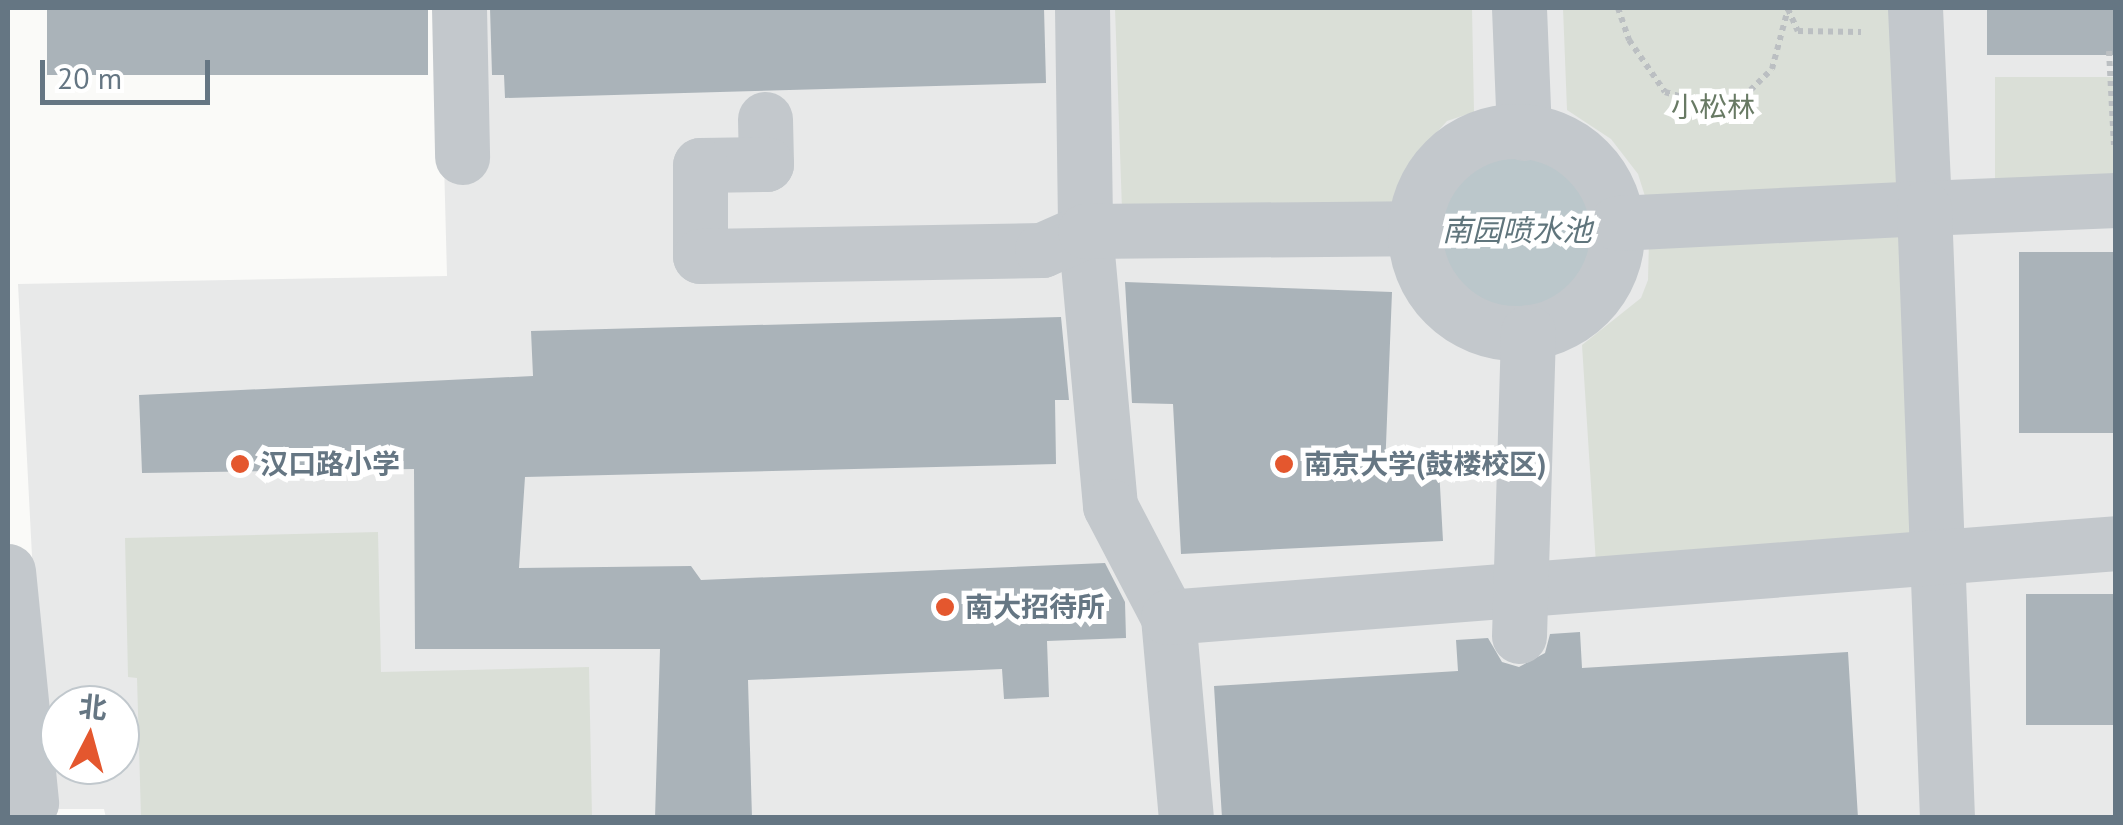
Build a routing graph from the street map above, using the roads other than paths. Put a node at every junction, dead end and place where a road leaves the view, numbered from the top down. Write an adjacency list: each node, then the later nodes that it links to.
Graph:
1 (459, 8): 7 (lane)
2 (1082, 8): 12 (lane)
3 (1519, 8): 6 (lane)
4 (1916, 20): 9 (lane)
5 (765, 119): 12 (lane)
6 (1524, 133): 10 (lane); 11 (lane)
7 (462, 157)
8 (2116, 200): 9 (lane)
9 (1924, 208): 10 (lane); 15 (lane)
10 (1617, 222): 13 (lane)
11 (1410, 228): 12 (lane); 13 (lane)
12 (1085, 231): 18 (lane)
13 (1528, 332): 17 (lane)
14 (2116, 543): 15 (lane)
15 (1936, 556): 17 (lane); 21 (lane)
16 (8, 571): 19 (lane)
17 (1517, 615): 18 (lane)
18 (1168, 617): 20 (lane)
19 (31, 803)
20 (1186, 818)
21 (1947, 818)

